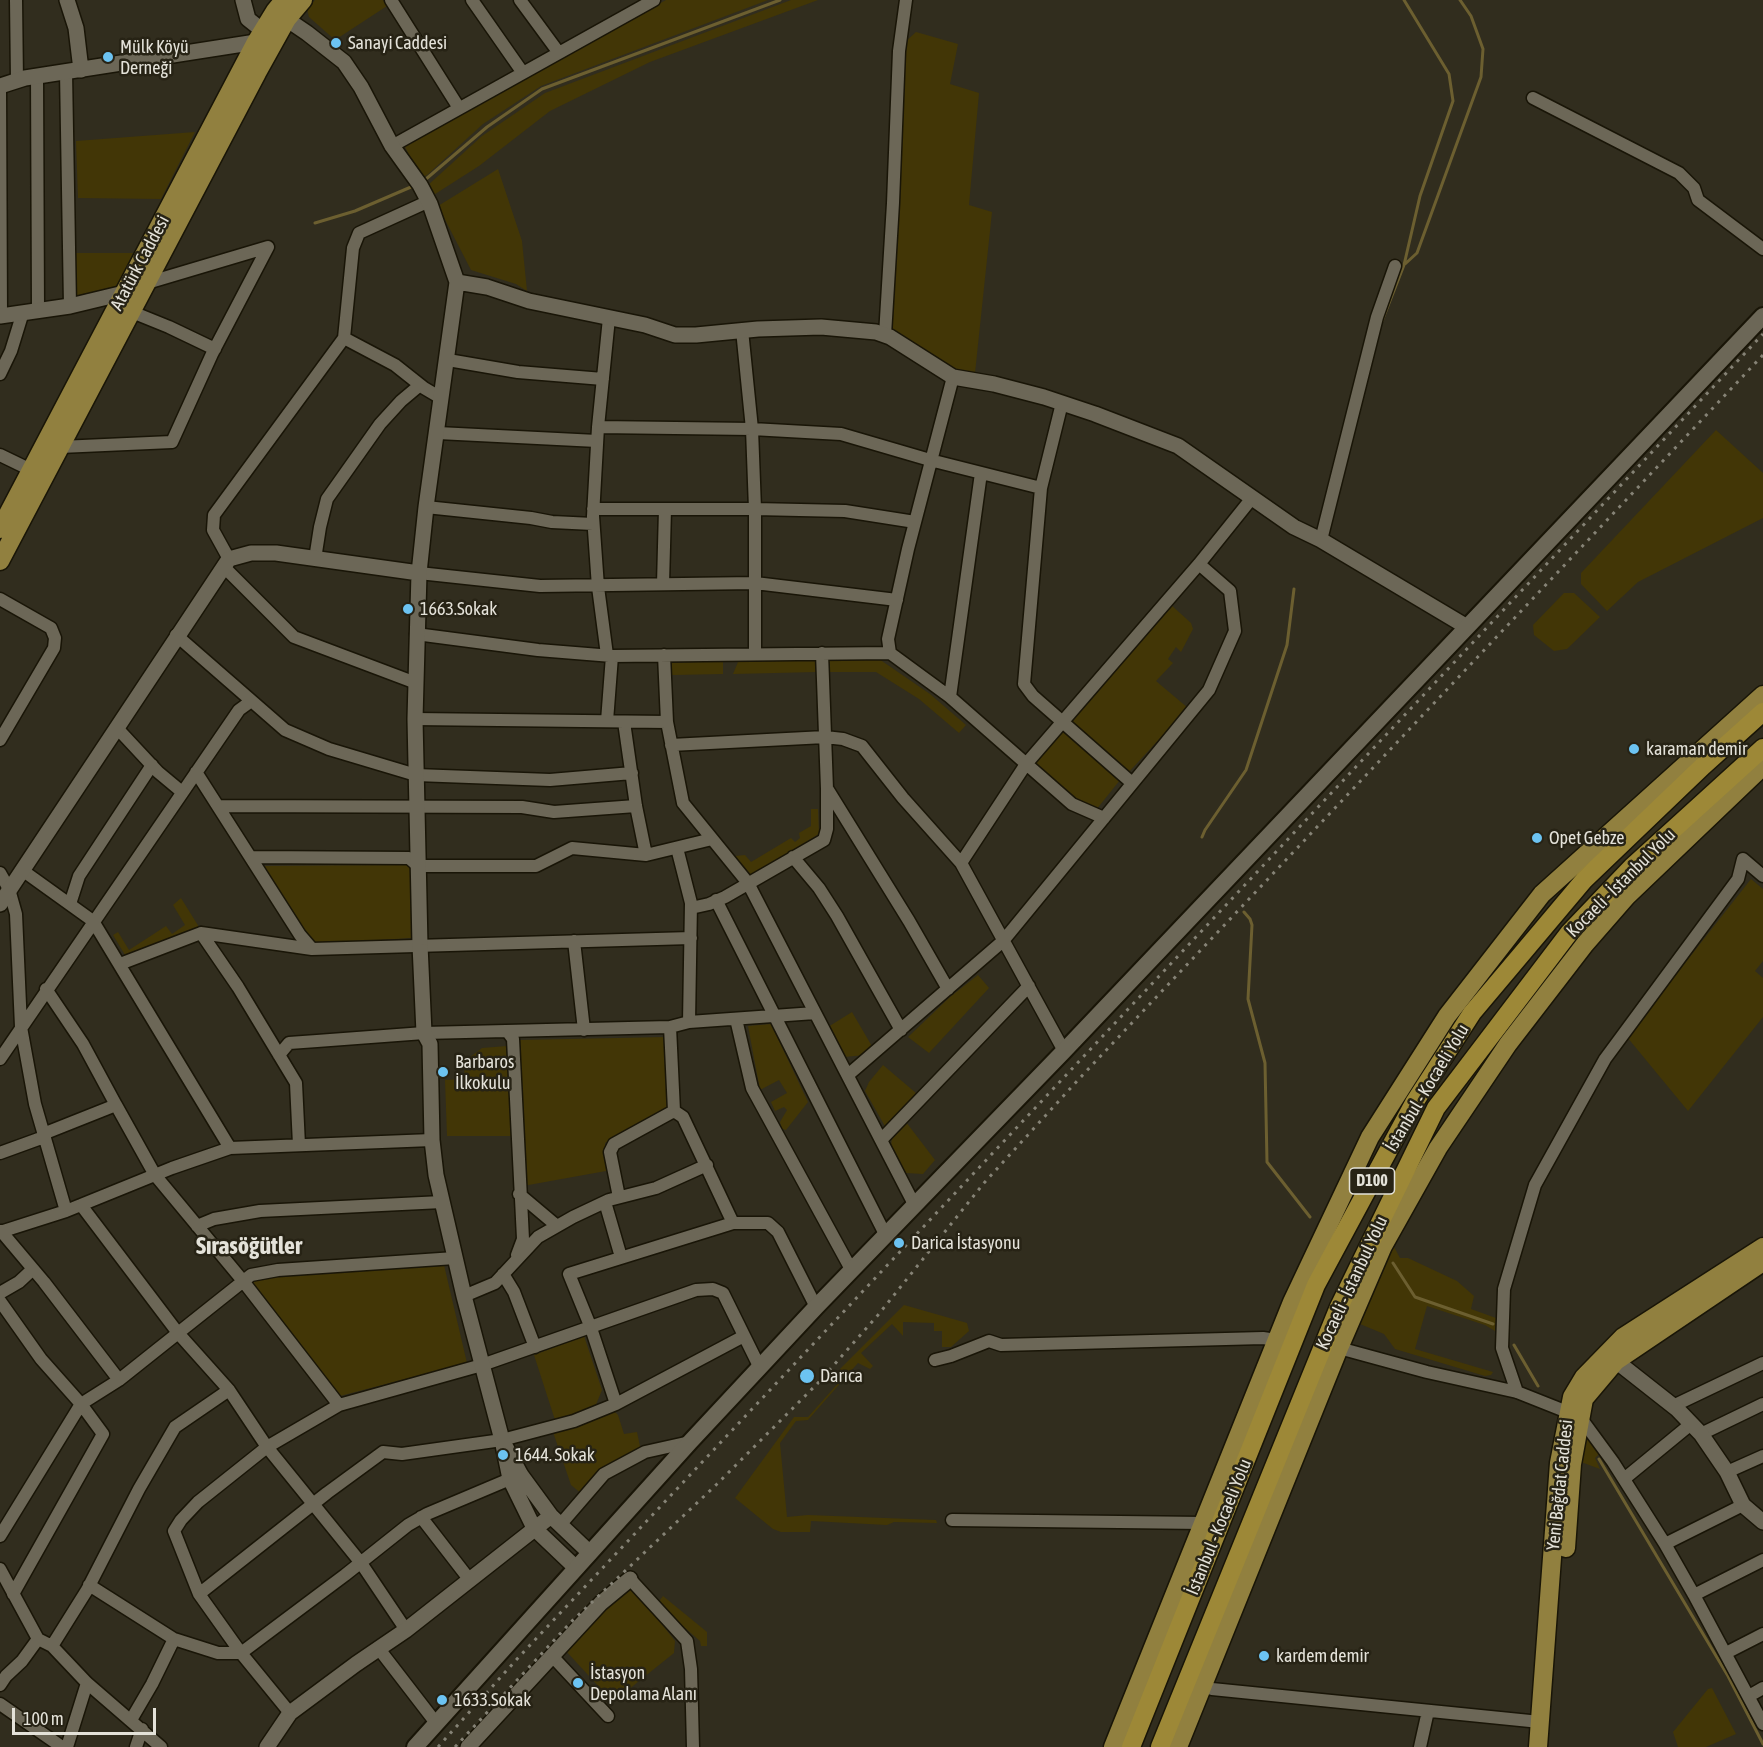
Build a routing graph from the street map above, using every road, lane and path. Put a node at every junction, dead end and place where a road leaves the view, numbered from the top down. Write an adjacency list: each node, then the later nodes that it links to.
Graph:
1 (16, 0): 16 (street)
2 (243, 0): 11 (street)
3 (303, 0): 10 (main road)
4 (391, 0): 19 (street)
5 (472, 0): 14 (street)
6 (520, 0): 12 (street)
7 (906, 0): 34 (street)
8 (71, 1): 13 (street)
9 (650, 1): 12 (street)
10 (282, 10): 11 (main road, Atatürk Caddesi); 20 (street); 25 (main road)
11 (260, 37): 13 (street); 26 (main road, Atatürk Caddesi)
12 (559, 54): 14 (street)
13 (73, 71): 15 (street); 27 (street)
14 (523, 73): 19 (street)
15 (37, 76): 16 (street); 28 (street)
16 (17, 80): 17 (street)
17 (0, 86): 30 (street)
18 (1533, 98): 22 (street)
19 (459, 108): 20 (street)
20 (392, 146): 21 (street)
21 (430, 204): 24 (street); 35 (street)
22 (1763, 249)
23 (1395, 266): 62 (street)
24 (457, 282): 32 (street); 37 (street)
25 (147, 283): 29 (main road); 36 (street)
26 (124, 293): 27 (street); 51 (main road, Atatürk Caddesi)
27 (70, 306): 28 (street)
28 (30, 311): 30 (street); 38 (street)
29 (132, 312): 36 (street); 48 (main road)
30 (1, 315)
31 (1763, 316): 73 (main road)
32 (609, 318): 33 (street); 40 (street)
33 (742, 330): 34 (street); 45 (street)
34 (885, 335): 39 (street)
35 (344, 338): 41 (street); 65 (street)
36 (215, 349): 48 (street)
37 (448, 360): 40 (street); 42 (street)
38 (0, 374)
39 (953, 377): 43 (street); 50 (street)
40 (603, 379): 44 (street)
41 (420, 385): 42 (street); 63 (street)
42 (441, 398): 46 (street)
43 (1062, 403): 53 (street); 54 (street)
44 (598, 427): 45 (street); 47 (street)
45 (752, 429): 50 (street); 58 (street)
46 (438, 433): 47 (street); 55 (street)
47 (597, 441): 56 (street)
48 (60, 447): 64 (main road)
49 (0, 455): 51 (street)
50 (930, 460): 52 (street); 59 (street)
51 (31, 470): 61 (main road, Atatürk Caddesi)
52 (981, 473): 53 (street); 83 (street)
53 (1041, 488): 88 (street)
54 (1252, 498): 62 (street); 66 (street)
55 (426, 507): 60 (street); 67 (street)
56 (593, 509): 57 (street); 60 (street)
57 (665, 509): 58 (street); 70 (street)
58 (755, 509): 59 (street); 68 (street)
59 (915, 522): 72 (street)
60 (593, 524): 69 (street)
61 (0, 529)
62 (1321, 540): 73 (street)
63 (315, 559): 65 (street); 67 (street)
64 (0, 561)
65 (226, 563): 75 (street); 81 (street)
66 (1199, 564): 88 (street); 102 (street)
67 (419, 573): 69 (street); 74 (street)
68 (755, 583): 70 (street); 72 (street); 78 (street)
69 (598, 584): 70 (street); 79 (street)
70 (663, 584)
71 (0, 599): 93 (street)
72 (897, 600): 77 (street)
73 (1467, 627): 146 (main road)
74 (416, 634): 79 (street); 81 (street)
75 (176, 635): 84 (street); 91 (street)
76 (822, 653): 77 (street); 78 (street); 92 (street)
77 (890, 653): 83 (street)
78 (755, 654): 80 (street)
79 (610, 655): 80 (street); 87 (street)
80 (664, 655): 90 (street)
81 (416, 683): 86 (street)
82 (1763, 695): 188 (main road)
83 (950, 697): 96 (street)
84 (250, 702): 99 (street); 101 (street)
85 (1763, 712): 266 (highway, İstanbul - Kocaeli Yolu / D100)
86 (415, 719): 87 (street); 101 (street)
87 (607, 721): 89 (street)
88 (1062, 721): 96 (street); 102 (street)
89 (624, 722): 90 (street); 100 (street)
90 (667, 722): 94 (street)
91 (117, 728): 97 (street); 116 (street)
92 (825, 737): 94 (street); 103 (street); 114 (street)
93 (0, 740)
94 (671, 745): 109 (street)
95 (1763, 748): 267 (highway, Kocaeli - İstanbul Yolu / D100)
96 (1026, 764): 108 (street); 114 (street)
97 (152, 765): 104 (street); 123 (street)
98 (1763, 766): 190 (main road)
99 (196, 772): 104 (street); 105 (street)
100 (632, 774): 101 (street); 107 (street)
101 (416, 775): 106 (street)
102 (1132, 783): 108 (street)
103 (827, 789): 113 (street); 135 (street)
104 (182, 792): 125 (street)
105 (218, 806): 106 (street); 112 (street)
106 (416, 806): 107 (street); 115 (street)
107 (636, 806): 111 (street)
108 (1104, 818): 129 (street)
109 (712, 839): 110 (street); 119 (street)
110 (677, 848): 111 (street); 124 (street)
111 (646, 855): 115 (street)
112 (251, 857): 115 (street); 131 (street)
113 (793, 857): 119 (street); 143 (street)
114 (961, 863): 129 (street)
115 (418, 866): 130 (street)
116 (22, 870): 120 (street); 123 (street)
117 (0, 873): 120 (street)
118 (1763, 876): 198 (street)
119 (748, 884): 121 (street); 136 (street)
120 (9, 889): 122 (street); 140 (street)
121 (716, 900): 124 (street); 137 (street)
122 (0, 904)
123 (70, 904): 125 (street)
124 (691, 908): 127 (street)
125 (93, 921): 132 (street); 134 (street)
126 (201, 933): 131 (street); 132 (street); 147 (street)
127 (691, 938): 128 (street); 139 (street)
128 (574, 941): 130 (street); 142 (street)
129 (1003, 941): 133 (street); 135 (street)
130 (420, 945): 131 (street); 145 (street)
131 (312, 949)
132 (120, 964): 156 (street)
133 (1029, 986): 146 (street); 154 (street)
134 (46, 989): 140 (street); 150 (street)
135 (948, 989): 143 (street)
136 (815, 1013): 137 (street); 149 (street)
137 (775, 1016): 138 (street); 171 (street)
138 (736, 1019): 139 (street); 178 (street)
139 (689, 1022): 141 (street)
140 (21, 1027): 148 (street); 152 (street)
141 (670, 1027): 142 (street); 151 (street)
142 (584, 1030): 144 (street)
143 (901, 1030): 149 (street)
144 (507, 1031): 145 (street); 160 (street)
145 (424, 1033): 147 (street); 153 (street)
146 (1064, 1051): 165 (main road)
147 (279, 1055): 155 (street)
148 (0, 1059)
149 (848, 1076): 154 (street)
150 (116, 1106): 152 (street); 159 (street)
151 (674, 1111): 158 (street); 161 (street)
152 (44, 1136): 157 (street); 166 (street)
153 (432, 1140): 155 (street); 162 (street)
154 (881, 1140): 165 (street)
155 (299, 1145): 156 (street)
156 (230, 1148): 159 (street)
157 (0, 1153)
158 (707, 1165): 161 (street); 167 (street)
159 (155, 1175): 164 (street); 168 (street)
160 (519, 1194): 169 (street); 175 (street)
161 (619, 1197): 163 (street)
162 (442, 1202): 168 (street); 174 (street)
163 (605, 1202): 169 (street); 173 (street)
164 (81, 1205): 166 (street); 186 (street)
165 (915, 1206): 171 (main road)
166 (66, 1211): 170 (street)
167 (733, 1223): 173 (street); 184 (street)
168 (197, 1226): 180 (street)
169 (557, 1226): 175 (street)
170 (1, 1232): 177 (street)
171 (885, 1236): 178 (main road)
172 (1763, 1247): 204 (main road, Yeni Bağdat Caddesi)
173 (621, 1257): 185 (street)
174 (455, 1258): 180 (street); 182 (street)
175 (514, 1262): 179 (street)
176 (1763, 1263): 192 (main road, Yeni Bağdat Caddesi)
177 (33, 1269): 181 (street); 196 (street)
178 (852, 1270): 184 (main road)
179 (504, 1274): 182 (street); 189 (street)
180 (243, 1281): 186 (street); 202 (street)
181 (0, 1293)
182 (464, 1296): 194 (street)
183 (0, 1301): 199 (street)
184 (816, 1306): 195 (main road)
185 (591, 1328): 187 (street); 189 (street); 200 (street)
186 (178, 1333): 196 (street); 197 (street)
187 (744, 1336): 195 (street); 200 (street)
188 (1276, 1341): 191 (street); 219 (main road)
189 (534, 1347): 194 (street)
190 (1339, 1348): 198 (street); 245 (main road)
191 (935, 1360)
192 (1616, 1361): 203 (street); 204 (main road, Yeni Bağdat Caddesi)
193 (1763, 1363): 203 (street)
194 (482, 1365): 202 (street); 206 (street)
195 (760, 1368): 207 (main road)
196 (119, 1380): 199 (street)
197 (229, 1390): 208 (street); 230 (street)
198 (1517, 1392): 204 (street)
199 (81, 1404): 221 (street); 231 (street)
200 (616, 1404): 206 (street)
201 (1763, 1404): 205 (street)
202 (339, 1405): 208 (street)
203 (1673, 1406): 205 (street)
204 (1574, 1415): 212 (street); 253 (main road, Yeni Bağdat Caddesi); 271 (main road, Yeni Bağdat Caddesi)
205 (1696, 1429): 210 (street); 212 (street)
206 (502, 1440): 211 (street); 213 (street)
207 (690, 1442): 216 (street); 223 (main road)
208 (267, 1447): 213 (street); 232 (street)
209 (1763, 1456): 210 (street)
210 (1727, 1472): 214 (street)
211 (516, 1477): 215 (street); 216 (street); 220 (street)
212 (1624, 1479): 222 (street)
213 (314, 1503): 225 (street); 232 (street)
214 (1743, 1505): 218 (street); 222 (street)
215 (421, 1517): 225 (street); 228 (street)
216 (555, 1520): 220 (street); 223 (street)
217 (952, 1520): 219 (street)
218 (1763, 1522)
219 (1203, 1523): 265 (main road)
220 (534, 1528): 226 (street); 228 (street)
221 (0, 1536)
222 (1665, 1544): 233 (street)
223 (590, 1552): 226 (main road)
224 (1763, 1560): 233 (street)
225 (361, 1563): 234 (street); 240 (street)
226 (576, 1568): 254 (main road)
227 (0, 1569): 231 (street)
228 (469, 1579): 234 (street)
229 (630, 1579): 242 (street); 264 (street)
230 (89, 1585): 237 (street); 238 (street)
231 (14, 1594): 236 (street)
232 (199, 1594): 240 (street)
233 (1695, 1595): 241 (street)
234 (406, 1630): 239 (street)
235 (1763, 1634): 241 (street)
236 (38, 1639): 238 (street); 244 (street)
237 (174, 1639): 240 (street); 252 (street)
238 (52, 1646): 243 (street)
239 (379, 1649): 250 (street); 254 (street)
240 (242, 1653): 250 (street)
241 (1726, 1653): 247 (street)
242 (553, 1657): 251 (street); 263 (street)
243 (87, 1683): 252 (street); 258 (street)
244 (0, 1685)
245 (1203, 1685): 249 (street); 268 (main road)
246 (1763, 1688): 247 (street)
247 (1749, 1696): 255 (street)
248 (0, 1704): 257 (street)
249 (1428, 1711): 253 (street); 269 (street)
250 (290, 1713): 261 (street)
251 (608, 1716)
252 (131, 1720): 256 (street)
253 (1540, 1722): 270 (main road, Yeni Bağdat Caddesi)
254 (436, 1723): 262 (main road)
255 (1763, 1724)
256 (142, 1729): 259 (street); 260 (street)
257 (62, 1747)
258 (68, 1747)
259 (136, 1747)
260 (161, 1747)
261 (267, 1747)
262 (415, 1747)
263 (468, 1747)
264 (693, 1747)
265 (1113, 1747)
266 (1131, 1747)
267 (1160, 1747)
268 (1178, 1747)
269 (1420, 1747)
270 (1538, 1747)
271 (1550, 1747)

